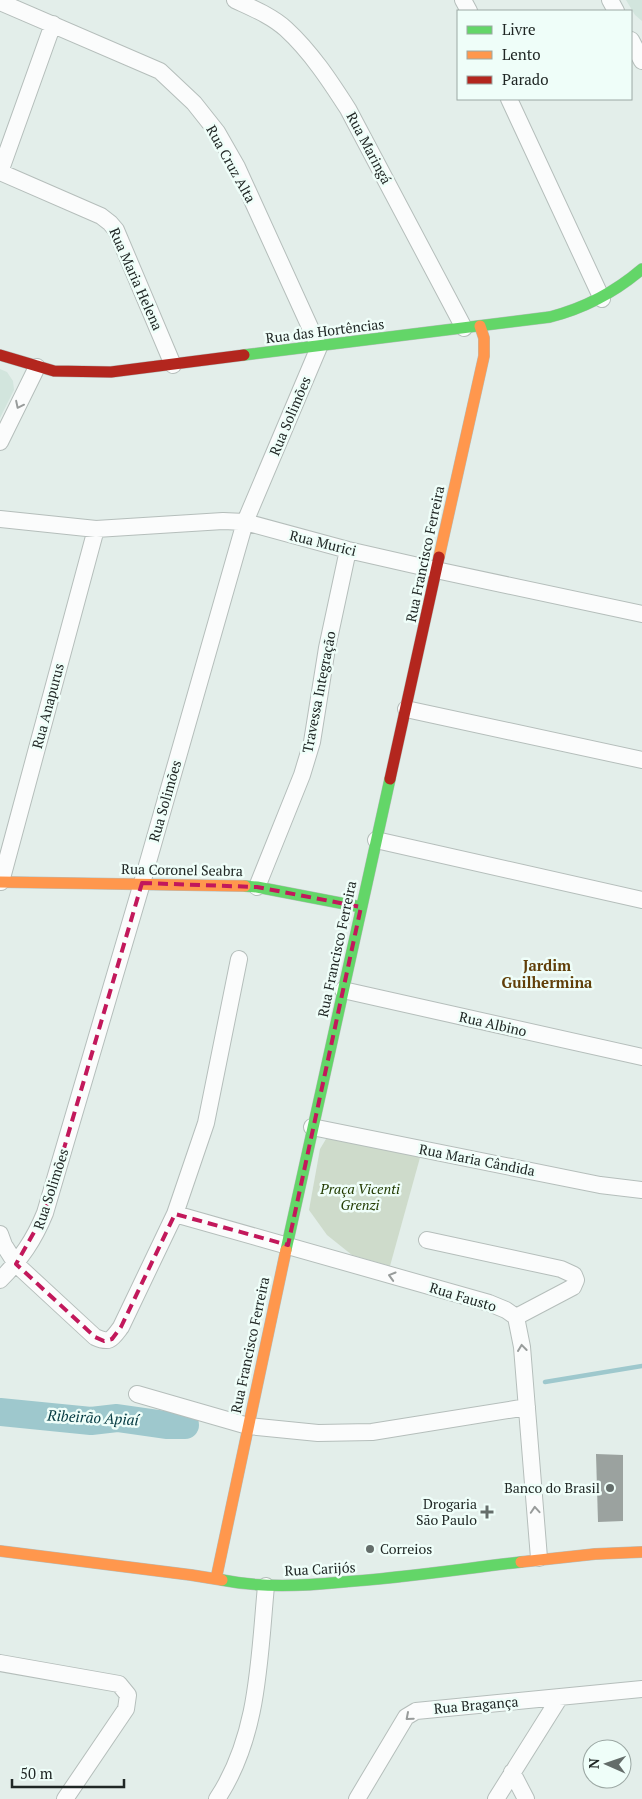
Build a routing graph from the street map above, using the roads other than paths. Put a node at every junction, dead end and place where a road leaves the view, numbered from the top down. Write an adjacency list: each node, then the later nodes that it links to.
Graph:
1 (235, 0): 10 (street, Rua Maringá)
2 (0, 2): 3 (street, Rua Cruz Alta)
3 (53, 24): 7 (street); 11 (street, Rua Cruz Alta)
4 (632, 42): 5 (street)
5 (642, 61)
6 (509, 100): 9 (street)
7 (0, 172): 13 (street, Rua Maria Helena)
8 (642, 269): 9 (street, Rua das Hortências)
9 (602, 300): 10 (street, Rua das Hortências)
10 (472, 327): 11 (street, Rua das Hortências); 20 (street, Rua Francisco Ferreira)
11 (319, 347): 13 (street, Rua das Hortências); 17 (street, Rua Solimões)
12 (0, 355): 14 (street, Rua das Hortências)
13 (173, 365): 14 (street, Rua das Hortências)
14 (37, 367): 15 (street, one-way to 15)
15 (0, 442)
16 (0, 520): 18 (street, Rua Murici)
17 (245, 522): 18 (street, Rua Murici); 19 (street, Rua Murici); 26 (street, Rua Solimões)
18 (96, 529): 25 (street, Rua Anapurus)
19 (348, 550): 20 (street, Rua Murici); 27 (street, Travessa Integração)
20 (436, 570): 21 (street, Rua Murici); 22 (street, Rua Francisco Ferreira)
21 (642, 614)
22 (406, 709): 23 (street); 24 (street, Rua Francisco Ferreira)
23 (642, 760)
24 (376, 840): 28 (street); 29 (street, Rua Francisco Ferreira)
25 (0, 882): 26 (street, Rua Coronel Seabra)
26 (142, 884): 27 (street, Rua Coronel Seabra); 39 (street, Rua Solimões)
27 (257, 887): 29 (street, Rua Coronel Seabra)
28 (642, 900)
29 (361, 907): 31 (street, Rua Francisco Ferreira)
30 (239, 959): 35 (street)
31 (343, 990): 32 (street, Rua Albino); 33 (street, Rua Francisco Ferreira)
32 (642, 1057)
33 (312, 1127): 34 (street, Rua Maria Cândida); 38 (street, Rua Francisco Ferreira)
34 (642, 1190)
35 (175, 1214): 38 (street, Rua Fausto); 39 (street)
36 (0, 1234): 39 (street)
37 (427, 1240): 41 (street)
38 (288, 1245): 41 (street, Rua Fausto, one-way to 38); 44 (street, Rua Francisco Ferreira)
39 (16, 1264): 40 (street, Rua Solimões)
40 (0, 1280)
41 (516, 1317): 43 (street, one-way to 41)
42 (137, 1394): 44 (street)
43 (527, 1407): 44 (street); 47 (street, one-way to 43)
44 (248, 1426): 48 (street, Rua Francisco Ferreira)
45 (0, 1551): 48 (street, Rua Carijós)
46 (642, 1552): 47 (street, Rua Carijós)
47 (539, 1558): 49 (street, Rua Carijós)
48 (216, 1579): 49 (street, Rua Carijós)
49 (266, 1586): 55 (street)
50 (0, 1663): 54 (street)
51 (642, 1689): 52 (street, Rua Bragança)
52 (560, 1697): 53 (street); 56 (street, Rua Bragança, one-way to 56)
53 (512, 1772): 57 (street); 58 (street)
54 (65, 1799)
55 (217, 1799)
56 (357, 1799)
57 (496, 1799)
58 (526, 1799)

